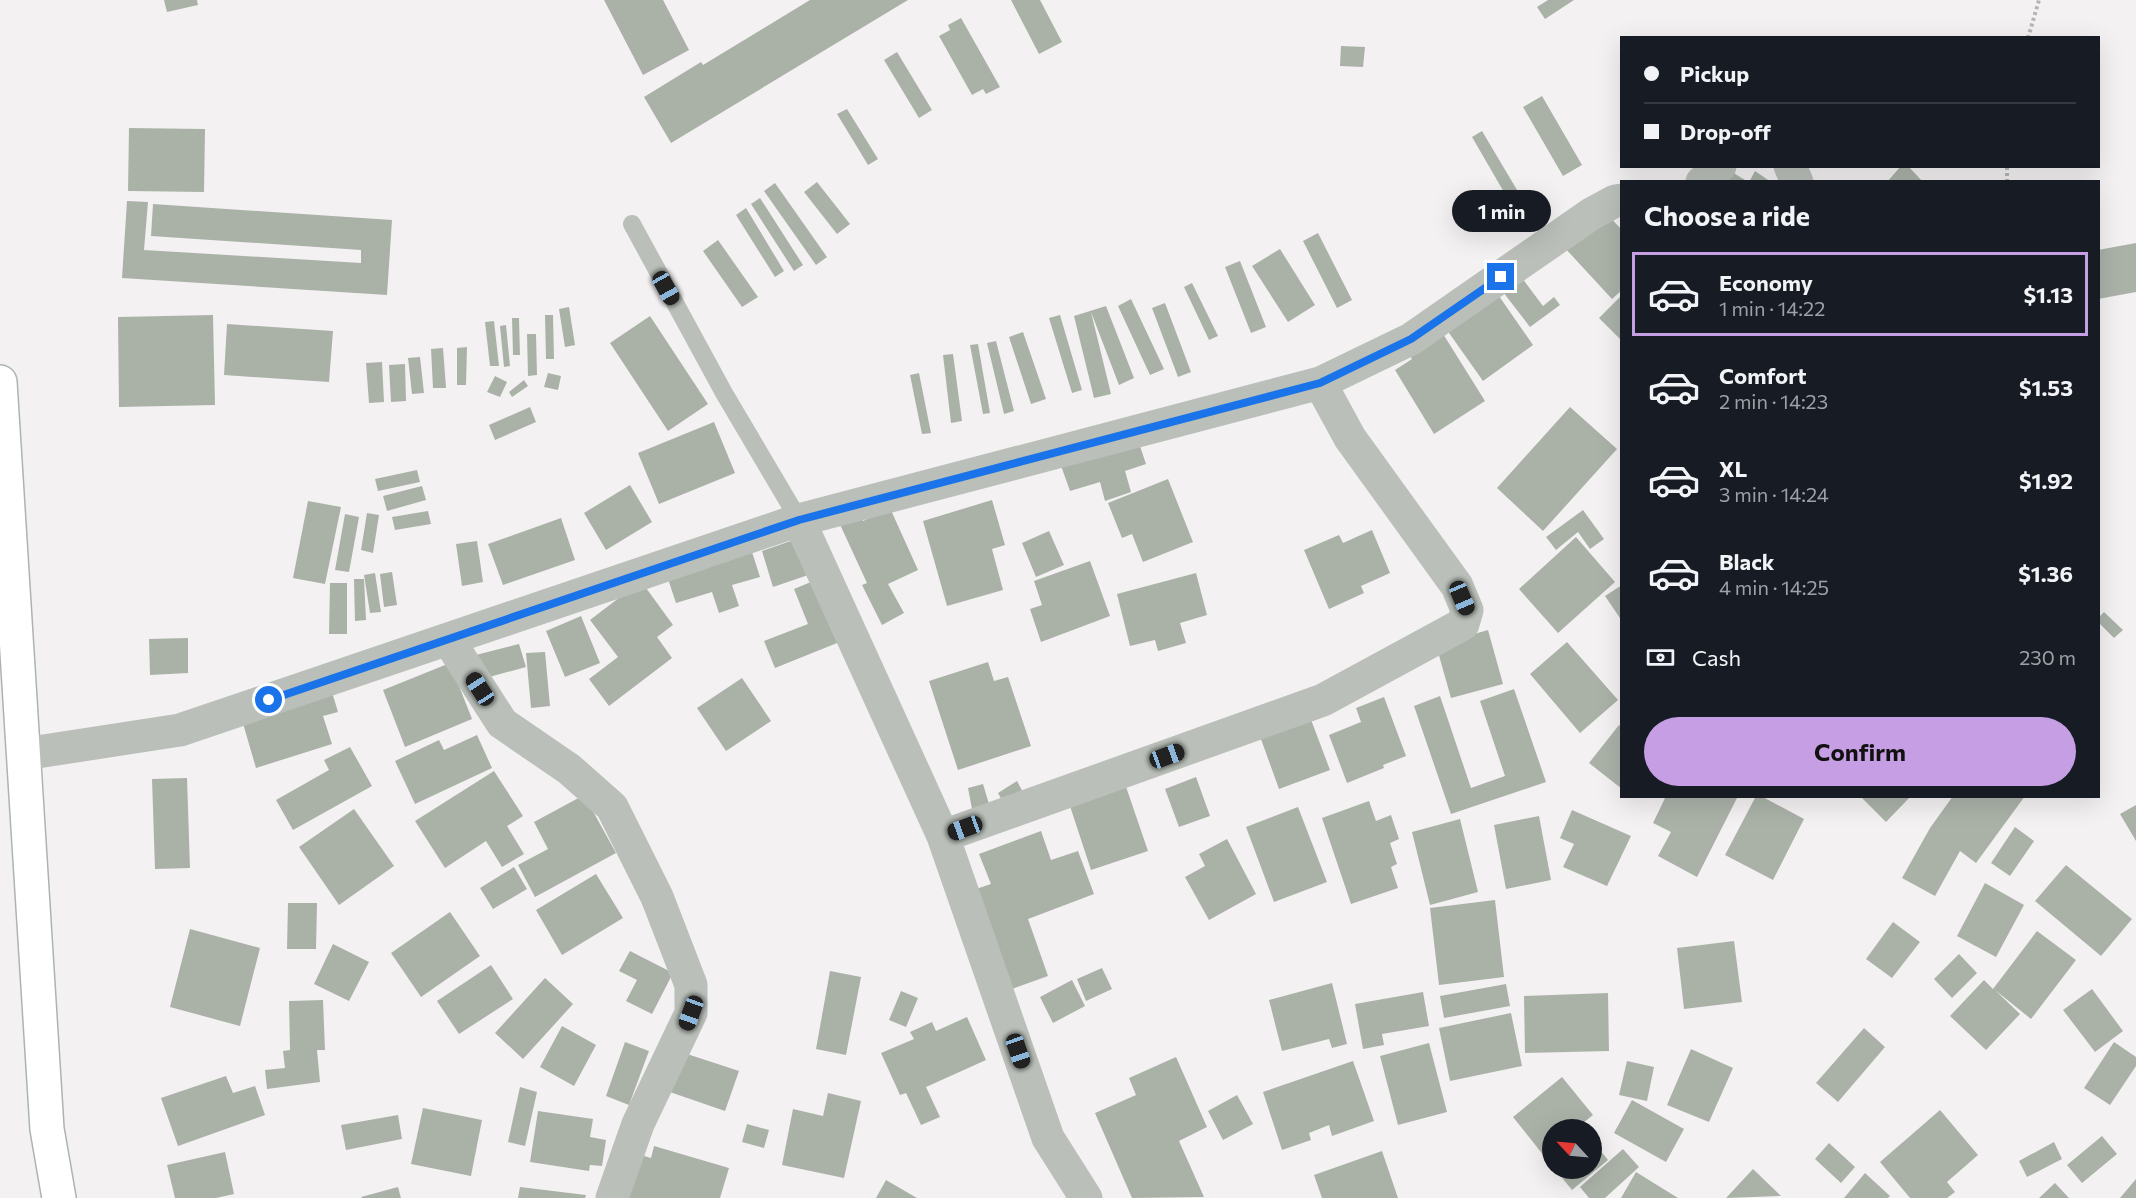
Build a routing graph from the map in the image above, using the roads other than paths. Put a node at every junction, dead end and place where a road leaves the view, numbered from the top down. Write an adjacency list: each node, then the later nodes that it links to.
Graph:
1 (1718, 168): 2 (street)
2 (1704, 180)
3 (1620, 200): 5 (street)
4 (632, 224): 7 (lane)
5 (1320, 383): 7 (street); 10 (street)
6 (0, 396): 9 (main road)
7 (799, 520): 8 (street); 10 (street)
8 (448, 639): 9 (street); 12 (street)
9 (24, 754): 11 (main road)
10 (943, 836): 13 (street)
11 (59, 1198)
12 (612, 1198)
13 (1086, 1198)

